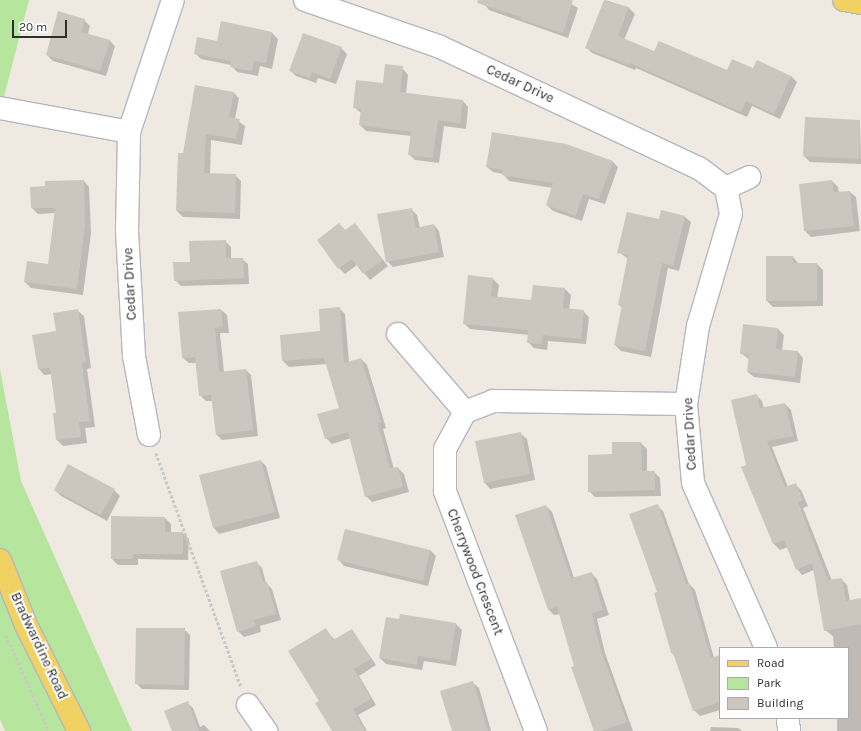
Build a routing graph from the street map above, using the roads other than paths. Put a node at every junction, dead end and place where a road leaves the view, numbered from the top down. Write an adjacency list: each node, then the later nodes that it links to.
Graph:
1 (173, 0): 6 (street, Cedar Drive)
2 (305, 0): 8 (street, Cedar Drive)
3 (844, 0): 4 (main road)
4 (861, 3)
5 (0, 108): 6 (street)
6 (129, 132): 12 (street, Cedar Drive)
7 (750, 177): 8 (street)
8 (726, 188): 10 (street, Cedar Drive)
9 (398, 334): 11 (street)
10 (686, 404): 11 (street); 14 (street, Cedar Drive)
11 (465, 412): 19 (street, Cherrywood Crescent)
12 (149, 435)
13 (0, 560): 17 (main road, Bradwardine Road)
14 (766, 647)
15 (248, 704): 18 (street)
16 (788, 719): 20 (street)
17 (79, 731)
18 (266, 731)
19 (536, 731)
20 (789, 731)

